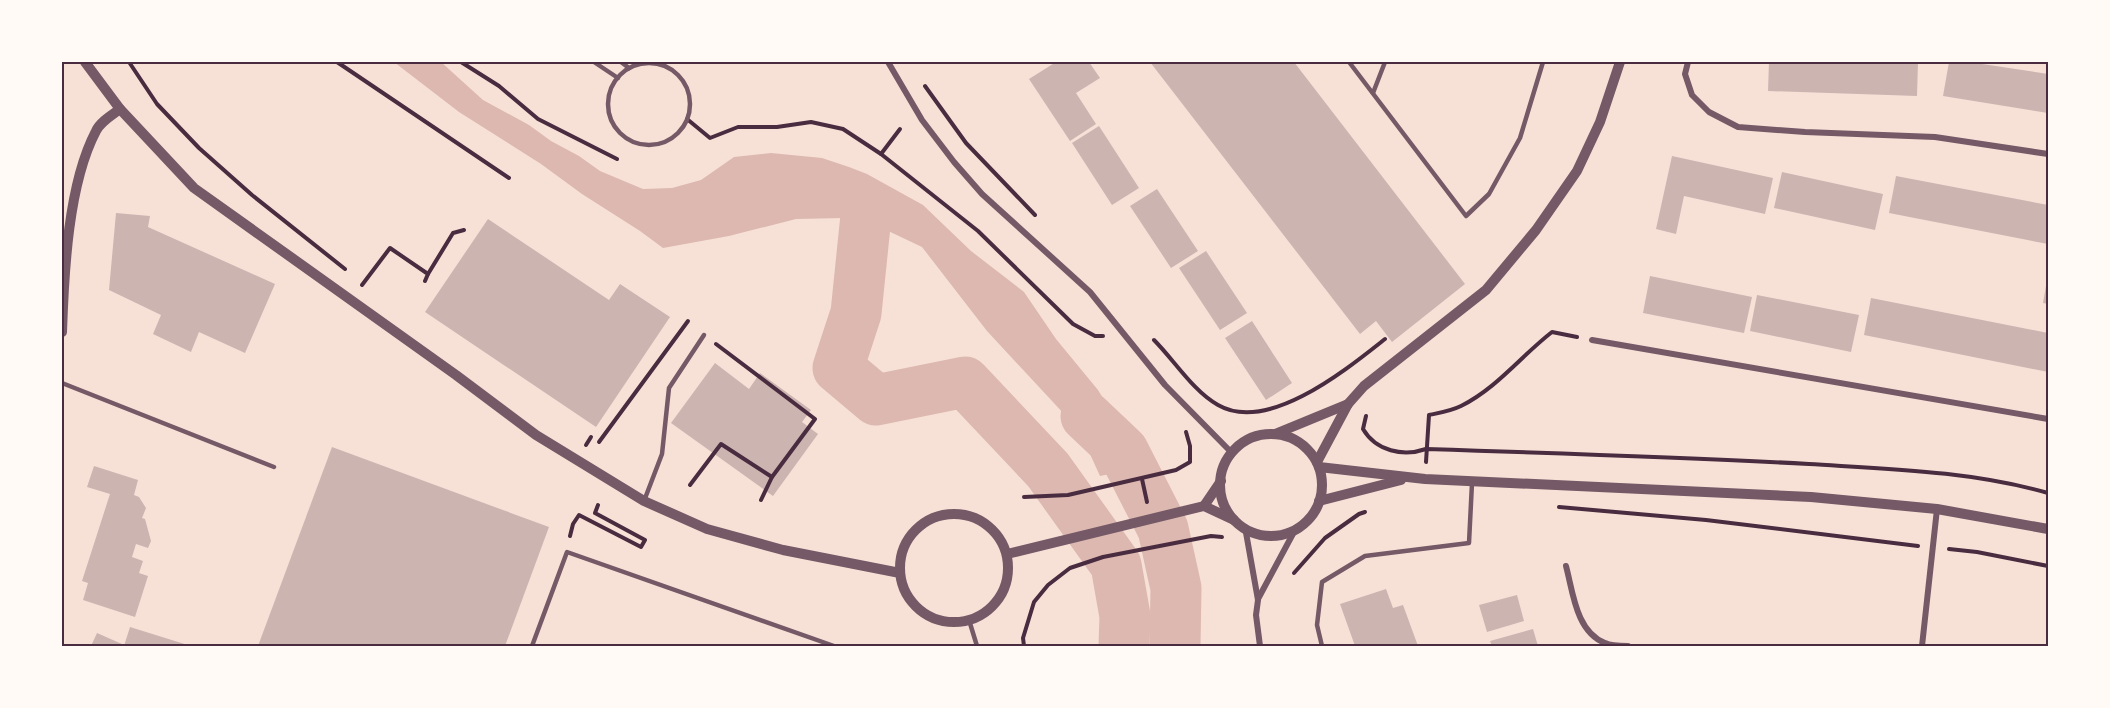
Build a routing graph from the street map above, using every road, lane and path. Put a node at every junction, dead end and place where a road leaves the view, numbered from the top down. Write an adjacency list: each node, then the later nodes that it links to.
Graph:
1 (85, 62): 17 (street)
2 (129, 62): 26 (path)
3 (337, 62): 23 (path)
4 (461, 62): 22 (path)
5 (594, 62): 14 (lane)
6 (621, 62): 13 (lane)
7 (888, 62): 47 (street)
8 (1349, 62): 16 (lane)
9 (1385, 62): 16 (lane)
10 (1543, 62): 16 (lane)
11 (1620, 62): 41 (street)
12 (1688, 62): 21 (street)
13 (629, 68): 14 (lane); 18 (lane)
14 (618, 78): 18 (lane)
15 (919, 78): 24 (path)
16 (1373, 93)
17 (120, 109): 31 (street); 60 (street)
18 (687, 119): 20 (path)
19 (900, 129): 20 (path)
20 (881, 154): 36 (path)
21 (2049, 154)
22 (617, 159)
23 (509, 178)
24 (1039, 219)
25 (465, 230): 27 (path)
26 (348, 273)
27 (428, 274): 29 (path); 30 (path)
28 (355, 279): 30 (path)
29 (425, 281)
30 (362, 285): 32 (path)
31 (62, 289): 34 (street)
32 (369, 291)
33 (688, 321): 45 (path)
34 (62, 332)
35 (704, 335): 51 (path); 60 (lane)
36 (1104, 336)
37 (1151, 337): 38 (path)
38 (1385, 339)
39 (1592, 340): 43 (street); 46 (path)
40 (62, 383): 50 (lane)
41 (1348, 404): 44 (street); 49 (street)
42 (1366, 414): 46 (path)
43 (2049, 419)
44 (1275, 434): 47 (street); 49 (street)
45 (600, 442)
46 (1426, 449): 53 (path); 57 (path)
47 (1232, 453): 54 (street)
48 (1191, 462): 58 (path)
49 (1318, 464): 52 (street); 61 (street)
50 (274, 467)
51 (772, 477): 56 (path); 59 (path)
52 (1410, 478): 53 (street); 61 (street)
53 (1425, 479): 55 (street)
54 (1221, 480): 63 (street); 67 (street)
55 (1472, 480): 65 (street); 85 (lane)
56 (690, 485)
57 (2049, 493)
58 (1024, 497)
59 (761, 500)
60 (644, 501): 76 (street)
61 (1319, 501): 69 (street)
62 (598, 505): 72 (path)
63 (1204, 506): 67 (street); 73 (street)
64 (1553, 507): 71 (path)
65 (1937, 509): 68 (street); 71 (street)
66 (1367, 511): 77 (path)
67 (1240, 524): 69 (street); 78 (street)
68 (2049, 529)
69 (1295, 530): 78 (street)
70 (1206, 537): 83 (path)
71 (1933, 547): 75 (path); 87 (street)
72 (567, 552): 80 (lane); 81 (lane)
73 (1006, 554): 76 (street); 79 (street)
74 (1566, 566): 86 (street)
75 (2049, 566)
76 (900, 573): 79 (street)
77 (1291, 577)
78 (1258, 600): 84 (street)
79 (969, 620): 82 (lane)
80 (532, 646)
81 (834, 646)
82 (977, 646)
83 (1024, 646)
84 (1260, 646)
85 (1322, 646)
86 (1628, 646)
87 (1922, 646)

